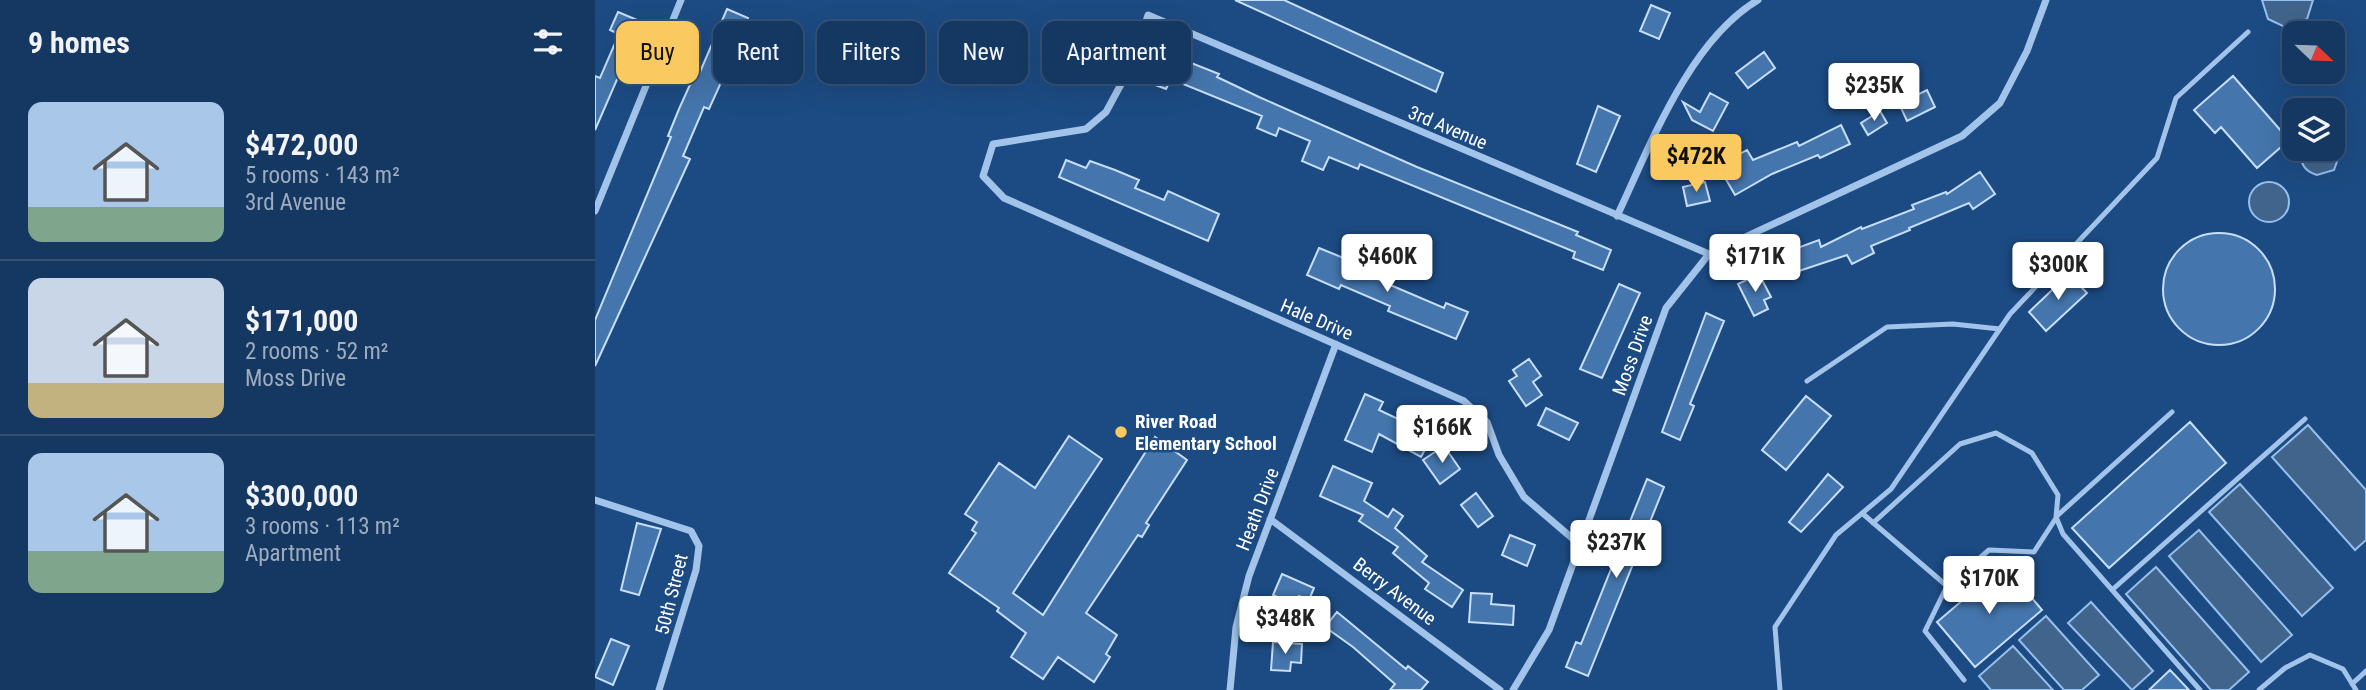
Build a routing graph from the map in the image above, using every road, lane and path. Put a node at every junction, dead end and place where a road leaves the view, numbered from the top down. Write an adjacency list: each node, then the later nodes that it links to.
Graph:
1 (681, 0): 6 (street)
2 (1758, 0): 7 (street)
3 (2046, 0): 8 (street, Moss Drive)
4 (2248, 32): 9 (lane)
5 (990, 184): 7 (street, 3rd Avenue); 10 (street, Hale Drive)
6 (595, 211)
7 (1617, 216): 8 (street, 3rd Avenue)
8 (1709, 254): 19 (street, Moss Drive)
9 (2000, 329): 11 (lane); 15 (lane)
10 (1336, 344): 17 (street, Heath Drive); 19 (street, Hale Drive)
11 (1807, 381)
12 (2172, 412): 16 (lane)
13 (2305, 419): 21 (lane)
14 (595, 500): 25 (street, 50th Street)
15 (1863, 514): 18 (lane); 29 (lane)
16 (2056, 517): 18 (lane); 20 (lane); 21 (lane)
17 (1270, 519): 26 (street, Heath Drive); 27 (street, Berry Avenue)
18 (1873, 523): 20 (lane)
19 (1579, 544): 28 (street, Moss Drive)
20 (1947, 586): 23 (lane)
21 (2112, 590): 30 (lane)
22 (2366, 671): 24 (lane)
23 (1964, 680)
24 (2354, 687): 31 (lane)
25 (659, 690)
26 (1230, 690)
27 (1500, 690)
28 (1513, 690)
29 (1780, 690)
30 (2200, 690)
31 (2259, 690)

